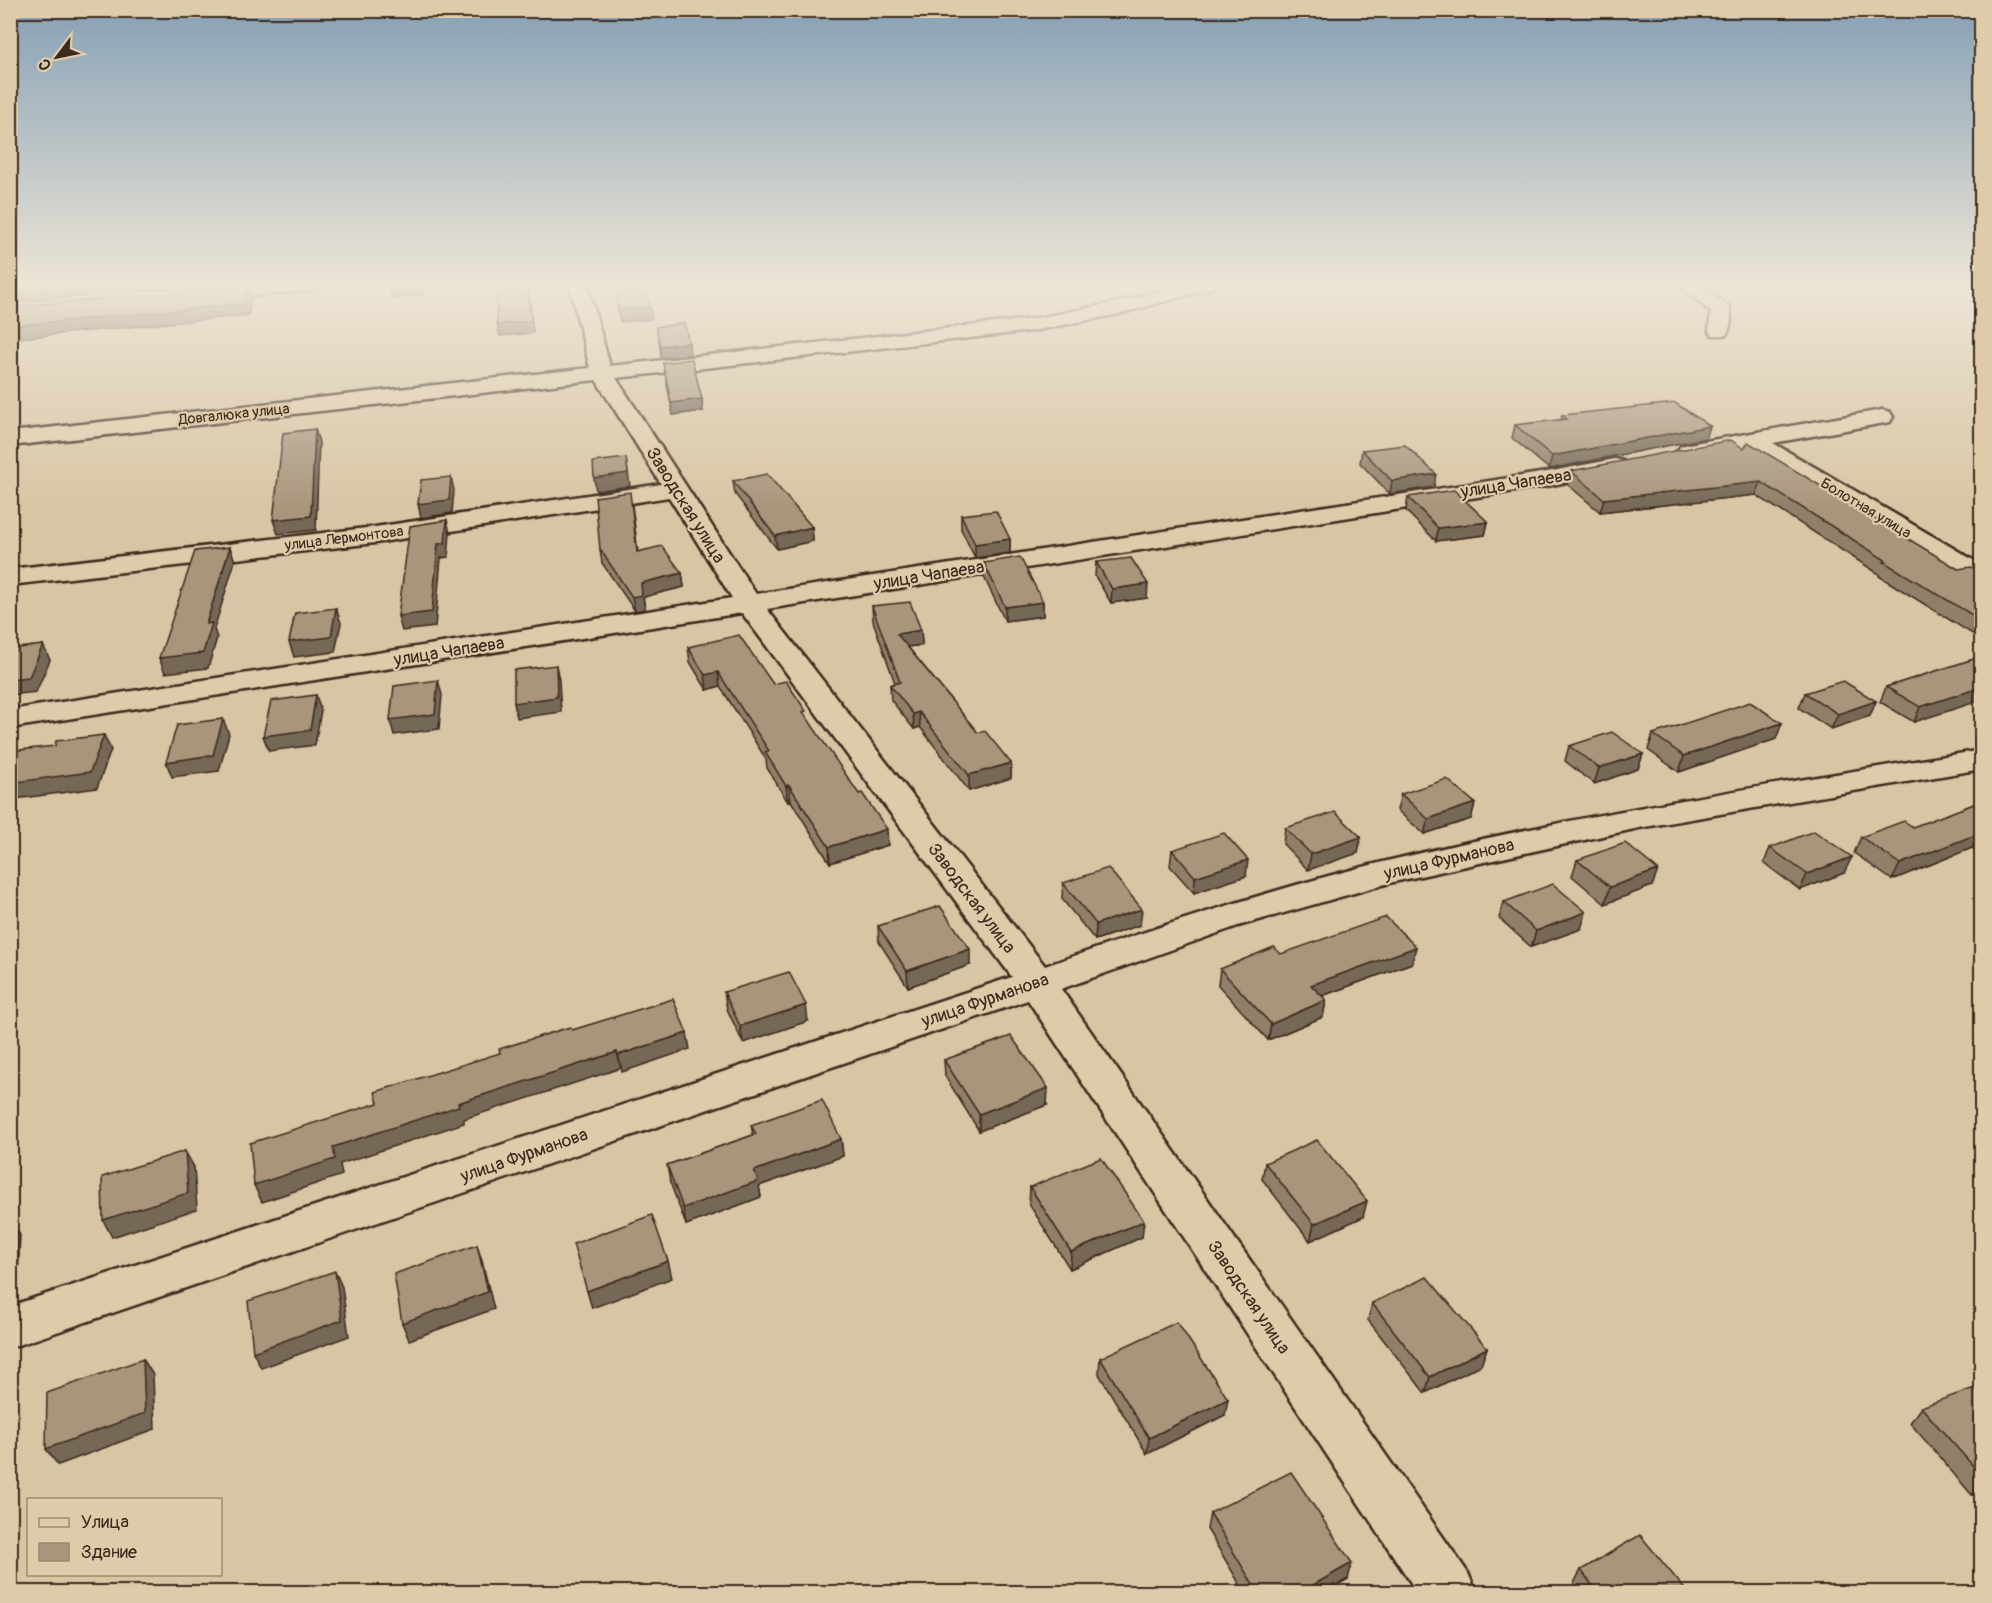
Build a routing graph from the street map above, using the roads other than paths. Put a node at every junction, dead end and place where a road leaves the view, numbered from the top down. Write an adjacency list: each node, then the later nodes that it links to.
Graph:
1 (598, 359): 3 (street, Заводская улица)
2 (729, 359): 3 (street, Довгалюка улица)
3 (602, 373): 5 (street, Довгалюка улица); 7 (street, Заводская улица)
4 (1882, 417): 6 (street, улица Чапаева)
5 (10, 439)
6 (1750, 439): 9 (street, Болотная улица); 10 (street, улица Чапаева)
7 (676, 489): 8 (street, улица Лермонтова); 10 (street, Заводская улица)
8 (10, 577)
9 (1982, 577)
10 (748, 604): 11 (street, улица Чапаева); 13 (street, Заводская улица)
11 (10, 719)
12 (1982, 759): 13 (street, улица Фурманова)
13 (1037, 983): 14 (street, улица Фурманова); 15 (street, Заводская улица)
14 (10, 1327)
15 (1449, 1593)

